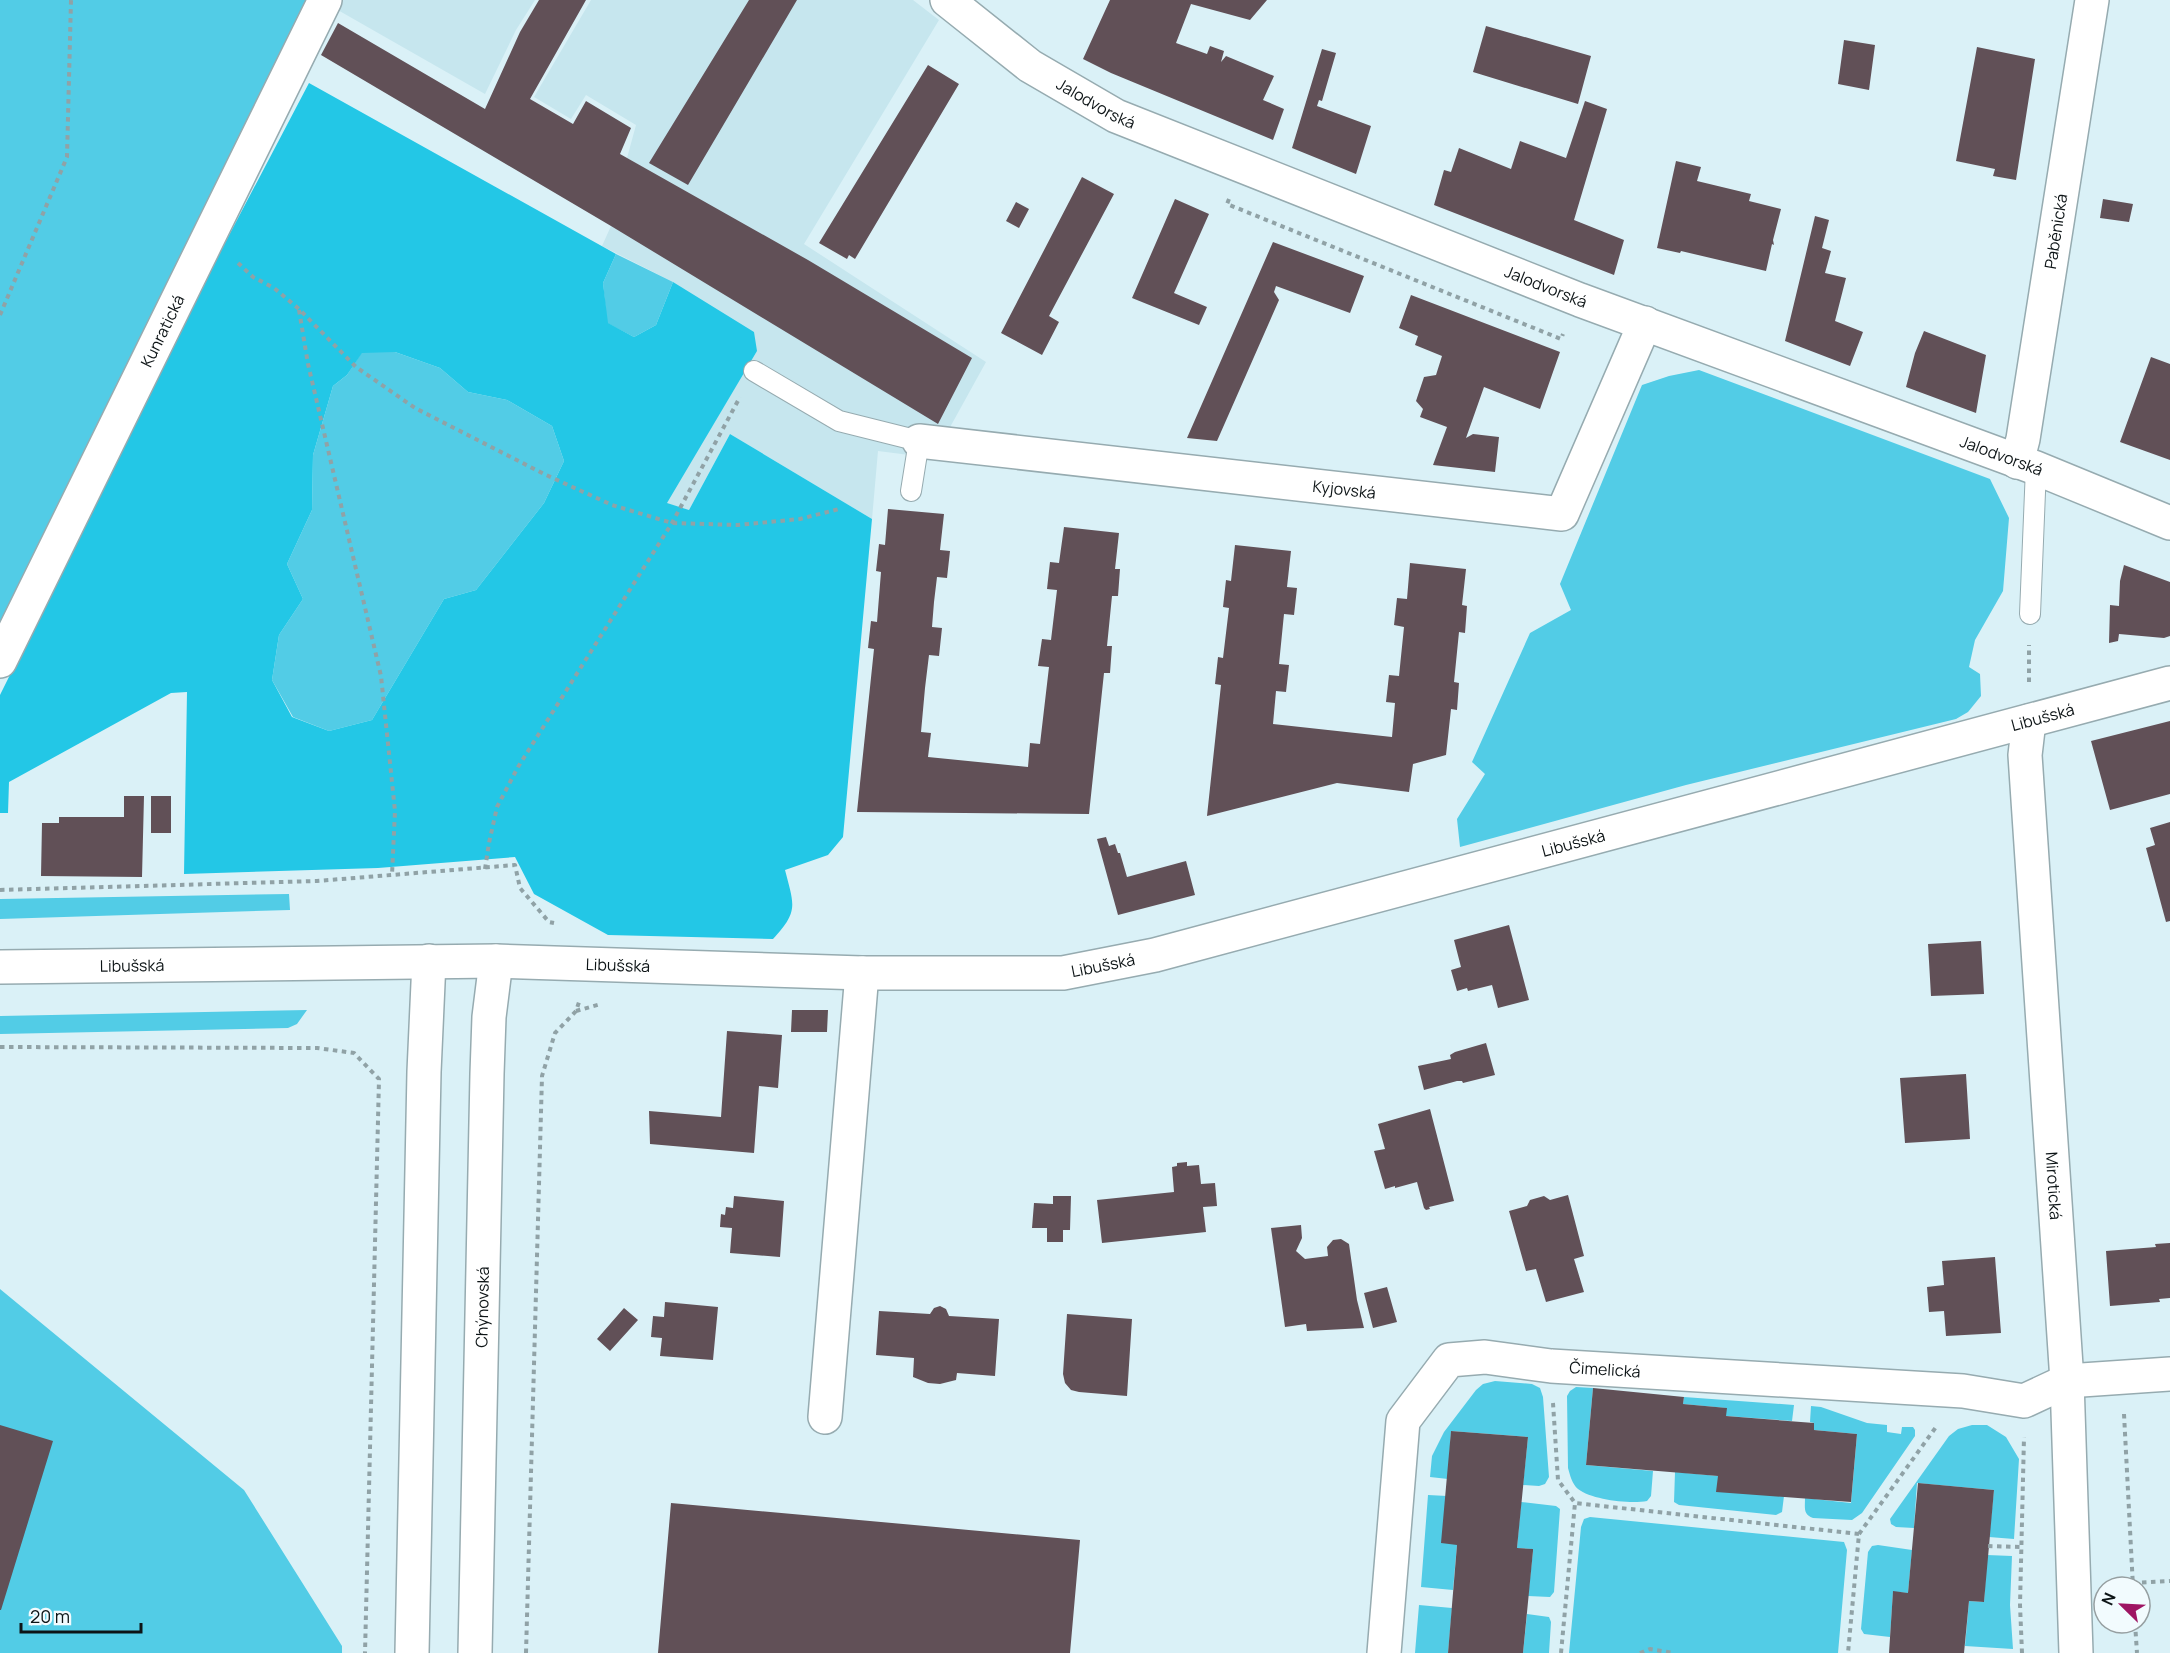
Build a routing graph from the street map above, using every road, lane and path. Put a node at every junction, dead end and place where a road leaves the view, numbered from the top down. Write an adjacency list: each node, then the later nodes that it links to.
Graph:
1 (71, 0): 7 (path)
2 (325, 0): 5 (street, Kunratická)
3 (947, 0): 8 (street, Jalodvorská)
4 (2092, 0): 11 (street, Paběnická)
5 (212, 230): 6 (path); 17 (street, Kunratická)
6 (299, 309): 14 (path); 21 (path)
7 (0, 315)
8 (1645, 323): 10 (street, Kyjovská); 11 (street, Jalodvorská)
9 (754, 371): 10 (lane); 14 (path)
10 (919, 441): 12 (lane)
11 (2027, 465): 15 (street, Jalodvorská); 16 (lane)
12 (911, 491)
13 (839, 509): 14 (path)
14 (672, 523): 20 (path)
15 (2170, 523)
16 (2030, 614): 19 (path)
17 (0, 662)
18 (2170, 683): 19 (street, Libušská)
19 (2029, 721): 27 (street, Libušská); 32 (street, Mirotická)
20 (485, 869)
21 (392, 875)
22 (317, 881): 23 (path)
23 (0, 890)
24 (429, 961): 25 (street, Libušská); 26 (street, Libušská); 45 (street)
25 (496, 961): 27 (street, Libušská); 46 (street, Chýnovská)
26 (0, 967)
27 (862, 973): 35 (street)
28 (0, 1047): 44 (path)
29 (1551, 1366): 33 (street, Čimelická); 36 (path); 47 (street, Čimelická)
30 (2170, 1374): 31 (street)
31 (2122, 1378): 32 (street); 40 (path)
32 (2067, 1381): 34 (street); 53 (street, Mirotická)
33 (1963, 1391): 34 (street, Čimelická); 37 (path)
34 (2024, 1401): 39 (path)
35 (825, 1417)
36 (1575, 1503): 37 (path); 48 (path)
37 (1859, 1534): 51 (path)
38 (1988, 1546): 39 (path)
39 (2021, 1547): 52 (path)
40 (2132, 1575)
41 (2170, 1581): 42 (path)
42 (2152, 1583)
43 (2136, 1635): 54 (path)
44 (365, 1653)
45 (412, 1653)
46 (475, 1653)
47 (1384, 1653)
48 (1561, 1653)
49 (1640, 1653): 50 (path)
50 (1674, 1653)
51 (1848, 1653)
52 (2022, 1653)
53 (2076, 1653)
54 (2137, 1653)

